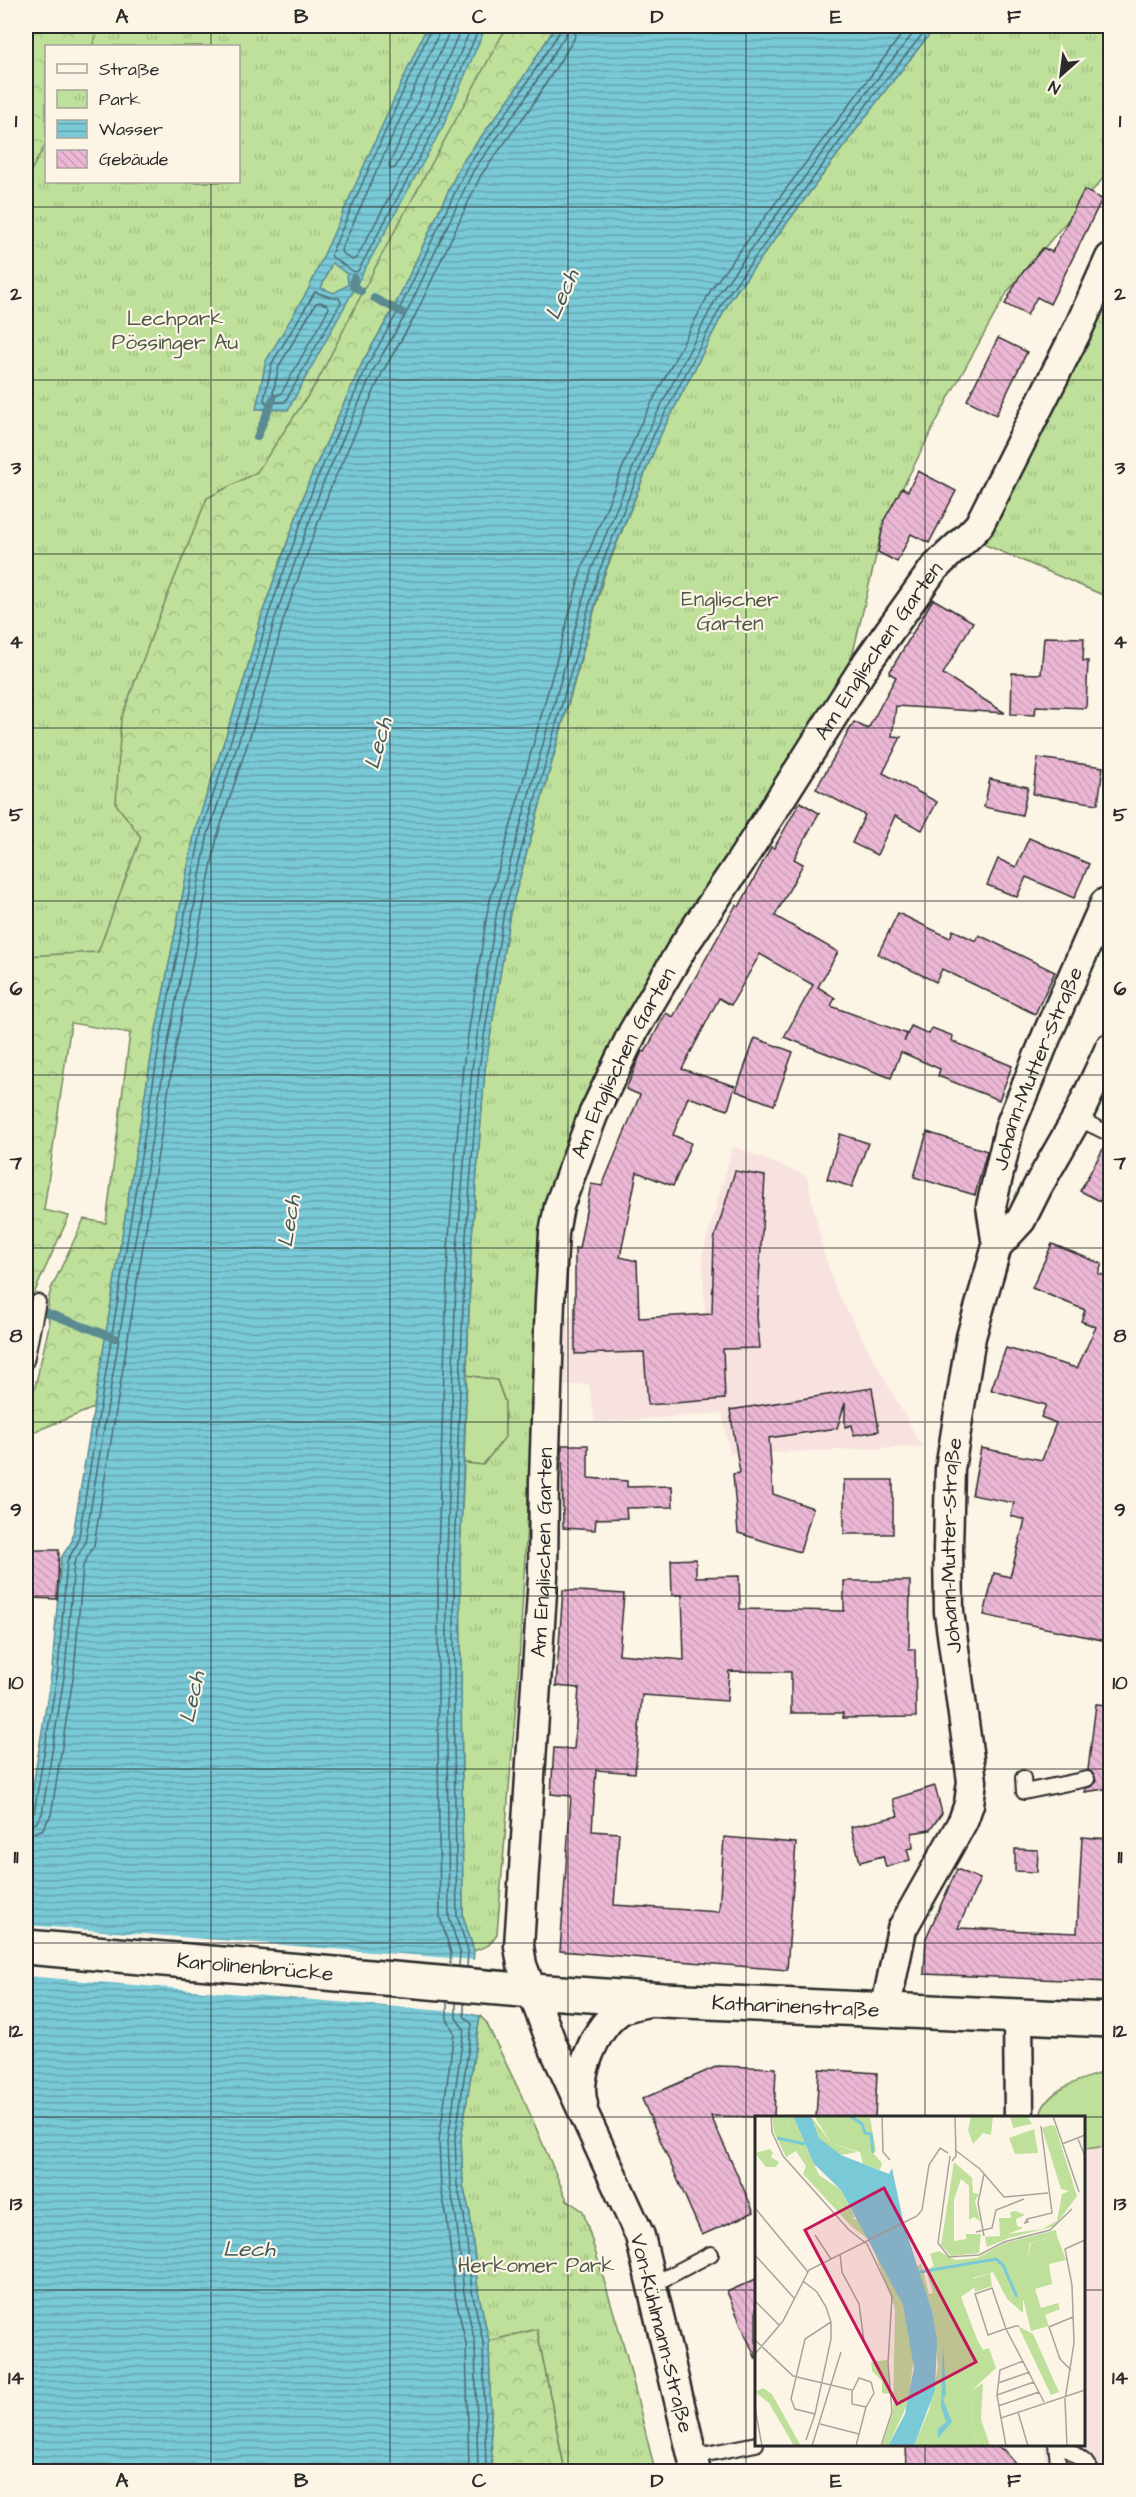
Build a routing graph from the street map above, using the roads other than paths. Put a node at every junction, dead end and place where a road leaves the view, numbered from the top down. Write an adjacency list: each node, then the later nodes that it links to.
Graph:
1 (1110, 258): 13 (street, Am Englischen Garten)
2 (1110, 901): 6 (street, Johann-Mutter-Straße)
3 (1110, 1048): 4 (street, Johann-Mutter-Straße)
4 (1077, 1118): 5 (lane); 6 (street, Johann-Mutter-Straße)
5 (1110, 1134)
6 (997, 1246): 15 (street, Johann-Mutter-Straße)
7 (36, 1309): 8 (lane)
8 (26, 1361)
9 (1023, 1778): 10 (lane)
10 (1087, 1779)
11 (26, 1947): 12 (main road, Karolinenbrücke)
12 (483, 1987): 13 (main road, Katharinenstraße)
13 (532, 1991): 14 (main road, Katharinenstraße); 19 (street, Von-Kühlmann-Straße)
14 (663, 2000): 15 (main road, Katharinenstraße); 19 (street, Von-Kühlmann-Straße)
15 (885, 2010): 16 (main road, Katharinenstraße)
16 (1018, 2016): 17 (main road, Katharinenstraße); 18 (street)
17 (1110, 2020)
18 (1019, 2116)
19 (592, 2131): 21 (street, Von-Kühlmann-Straße)
20 (711, 2254): 21 (lane)
21 (652, 2285): 25 (street, Von-Kühlmann-Straße)
22 (755, 2444): 25 (lane)
23 (1056, 2446): 26 (lane)
24 (1062, 2446): 27 (lane)
25 (694, 2464)
26 (1059, 2472)
27 (1092, 2472)

